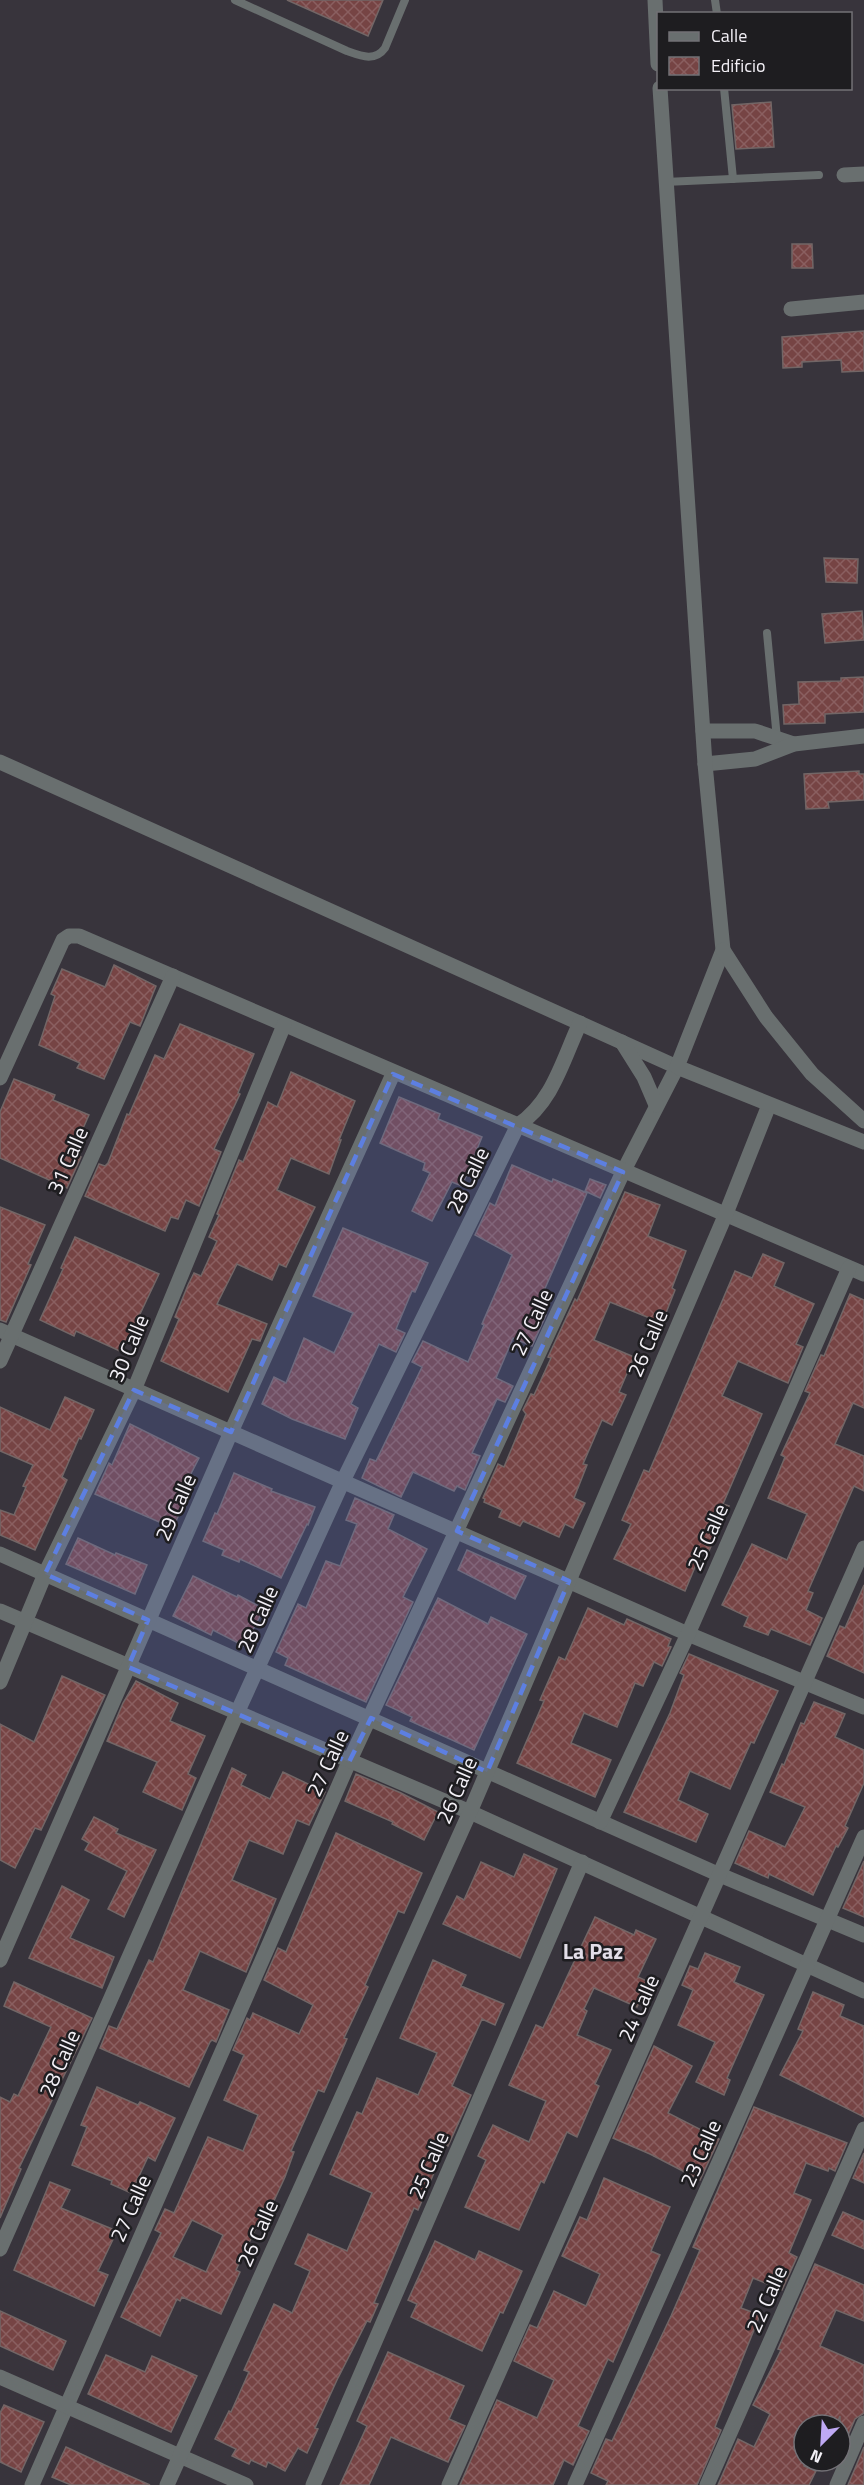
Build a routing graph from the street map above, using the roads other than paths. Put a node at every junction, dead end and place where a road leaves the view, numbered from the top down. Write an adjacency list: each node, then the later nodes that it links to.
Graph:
1 (235, 0): 2 (lane)
2 (405, 0)
3 (655, 0): 4 (street)
4 (657, 43)
5 (660, 90): 11 (street)
6 (724, 90): 10 (lane)
7 (864, 174): 9 (street)
8 (819, 175): 10 (lane)
9 (844, 176)
10 (733, 178): 11 (lane)
11 (665, 182): 15 (street)
12 (864, 302): 13 (street)
13 (791, 309)
14 (767, 633): 17 (lane)
15 (703, 730): 17 (street); 20 (street)
16 (864, 736): 18 (street)
17 (777, 739): 18 (street)
18 (794, 744): 20 (street)
19 (0, 762): 23 (street)
20 (705, 764): 21 (street)
21 (723, 950): 26 (street, 27 Calle); 31 (street)
22 (173, 976): 24 (street); 28 (street); 38 (street, 31 Calle)
23 (580, 1023): 25 (street); 32 (street, 28 Calle)
24 (284, 1025): 27 (street); 40 (street, 30 Calle)
25 (621, 1041): 26 (street); 29 (street)
26 (677, 1067): 29 (street, 27 Calle); 30 (street)
27 (393, 1074): 32 (street); 41 (street, 29 Calle)
28 (0, 1078)
29 (656, 1105): 34 (street, 27 Calle)
30 (769, 1105): 33 (street); 35 (street, 26 Calle)
31 (864, 1121)
32 (518, 1125): 34 (street); 42 (street, 28 Calle)
33 (864, 1143)
34 (623, 1172): 35 (street); 43 (street, 27 Calle)
35 (725, 1216): 36 (street); 47 (street, 26 Calle)
36 (849, 1268): 37 (street); 51 (street, 25 Calle)
37 (864, 1275)
38 (6, 1332): 39 (street, 31 Calle); 40 (street)
39 (0, 1361)
40 (134, 1390): 41 (street); 46 (street, 30 Calle)
41 (231, 1432): 42 (street); 49 (street, 29 Calle)
42 (343, 1481): 43 (street); 53 (street, 28 Calle)
43 (457, 1531): 47 (street); 58 (street, 27 Calle)
44 (864, 1548): 55 (street, 24 Calle)
45 (0, 1554): 46 (street)
46 (45, 1574): 49 (street); 50 (street, 30 Calle)
47 (568, 1581): 51 (street); 60 (street, 26 Calle)
48 (0, 1611): 50 (street)
49 (148, 1620): 52 (street, 29 Calle); 53 (street)
50 (26, 1623): 52 (street); 54 (street, 30 Calle)
51 (688, 1634): 55 (street); 62 (street, 25 Calle)
52 (128, 1667): 57 (street); 69 (street, 29 Calle)
53 (257, 1669): 57 (street, 28 Calle); 58 (street)
54 (0, 1682)
55 (805, 1684): 56 (street); 65 (street, 24 Calle)
56 (864, 1707)
57 (237, 1713): 59 (street); 73 (street, 28 Calle)
58 (371, 1718): 59 (street, 27 Calle); 60 (street)
59 (349, 1762): 61 (street); 75 (street, 27 Calle)
60 (487, 1772): 61 (street, 26 Calle); 62 (street)
61 (470, 1812): 64 (street); 77 (street, 26 Calle)
62 (600, 1822): 65 (street)
63 (864, 1837): 67 (street, 23 Calle)
64 (582, 1862): 66 (street); 81 (street, 25 Calle)
65 (720, 1875): 66 (street, 24 Calle); 67 (street)
66 (701, 1917): 70 (street); 82 (street, 24 Calle)
67 (826, 1919): 68 (street); 70 (street, 23 Calle)
68 (864, 1935)
69 (0, 1960)
70 (807, 1966): 71 (street); 83 (street, 23 Calle)
71 (864, 1991)
72 (864, 2129): 84 (street, 22 Calle)
73 (0, 2249)
74 (0, 2377): 75 (street)
75 (66, 2406): 77 (street); 78 (street, 27 Calle)
76 (864, 2423): 85 (street)
77 (180, 2456): 79 (street, 26 Calle); 80 (street)
78 (32, 2485)
79 (167, 2485)
80 (246, 2485)
81 (313, 2485)
82 (449, 2485)
83 (575, 2485)
84 (707, 2485)
85 (837, 2485)

